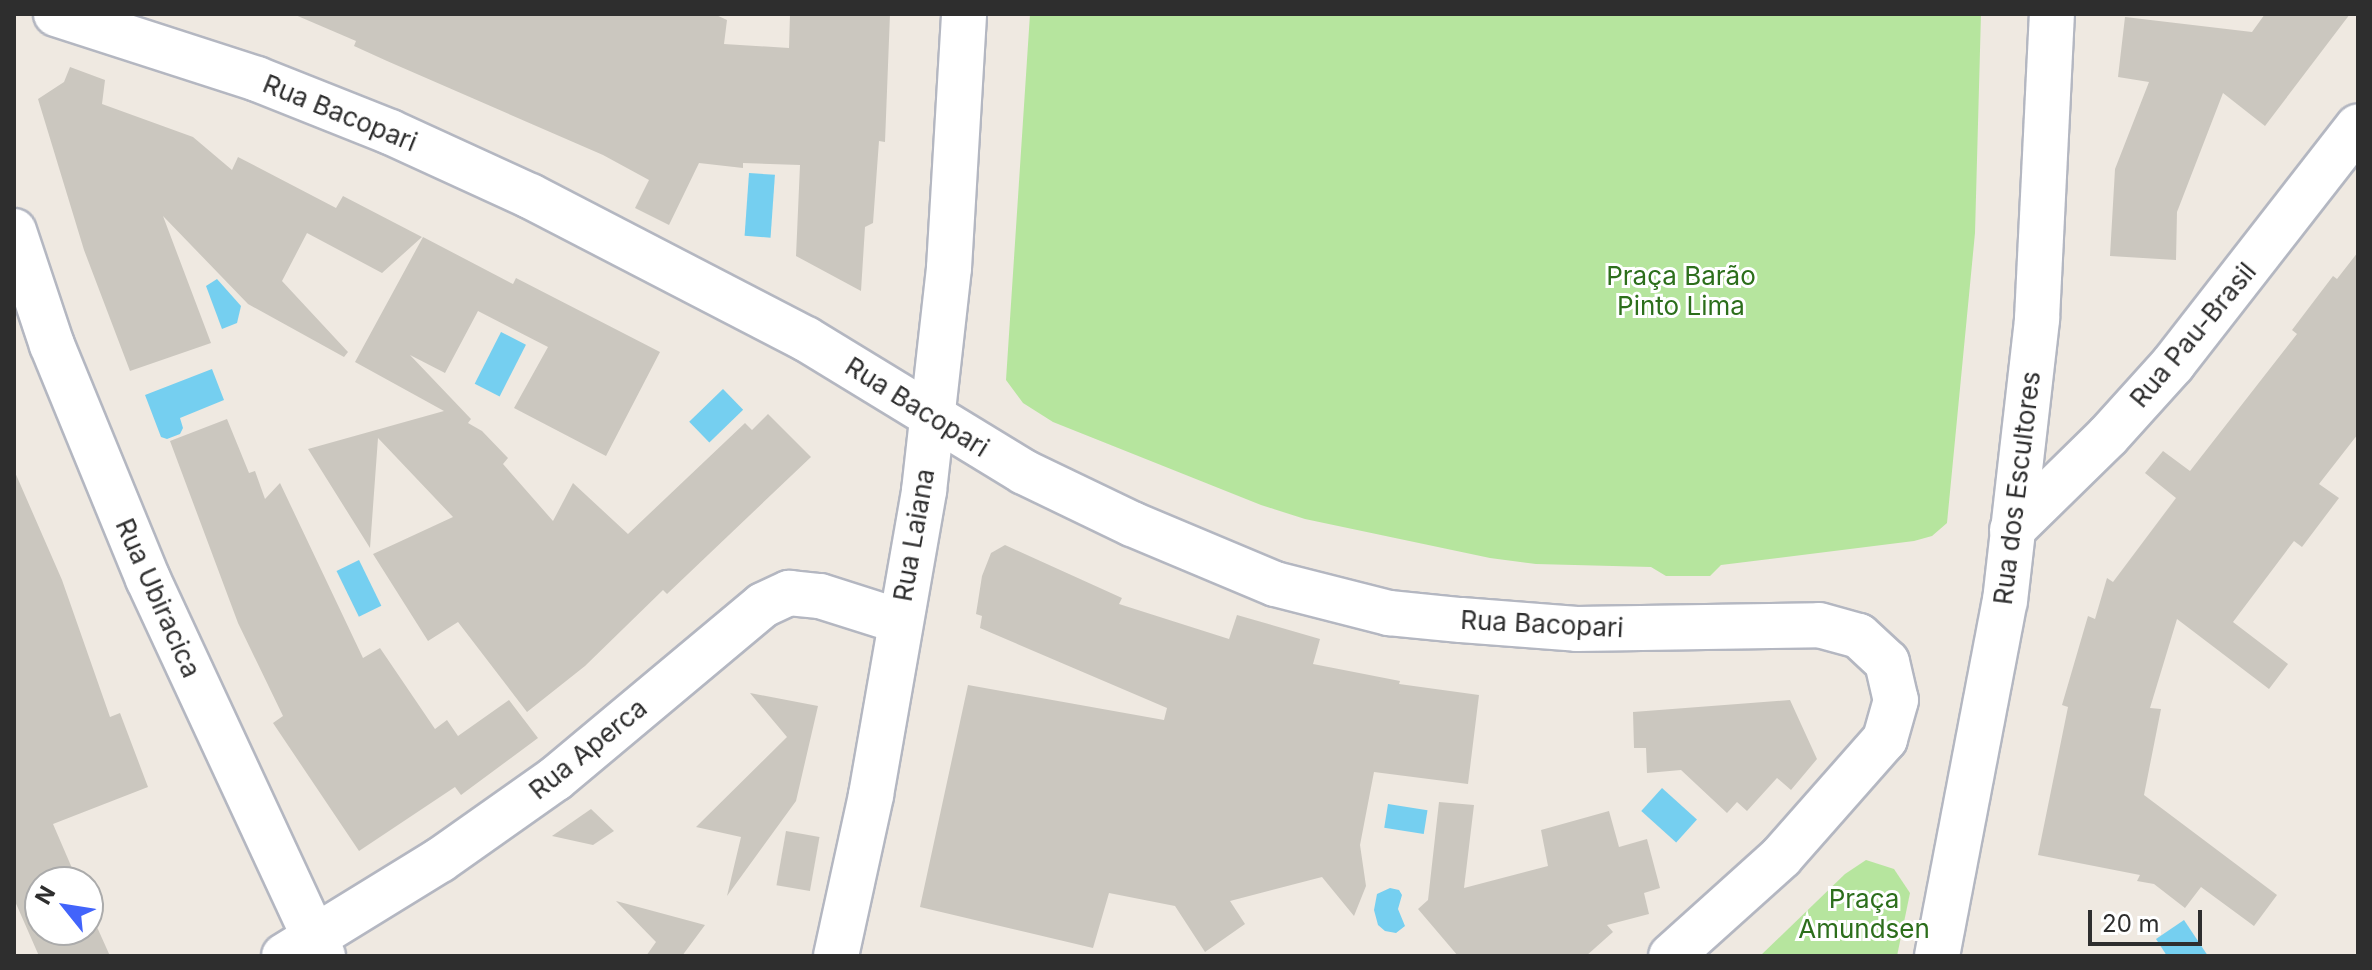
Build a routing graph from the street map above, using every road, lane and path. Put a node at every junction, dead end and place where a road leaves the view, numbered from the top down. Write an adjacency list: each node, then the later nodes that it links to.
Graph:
1 (56, 14): 6 (street, Rua Bacopari)
2 (964, 14): 6 (street, Rua Laiana)
3 (2052, 14): 7 (street, Rua dos Escultores)
4 (2358, 126): 7 (street, Rua Pau-Brasil)
5 (14, 231): 9 (street, Rua Ubiracica)
6 (933, 414): 8 (street, Rua Laiana); 11 (street, Rua Bacopari)
7 (2012, 530): 12 (street, Rua dos Escultores)
8 (899, 621): 9 (street, Rua Aperca); 10 (street, Rua Laiana)
9 (307, 951)
10 (836, 956)
11 (1671, 956)
12 (1937, 956)

